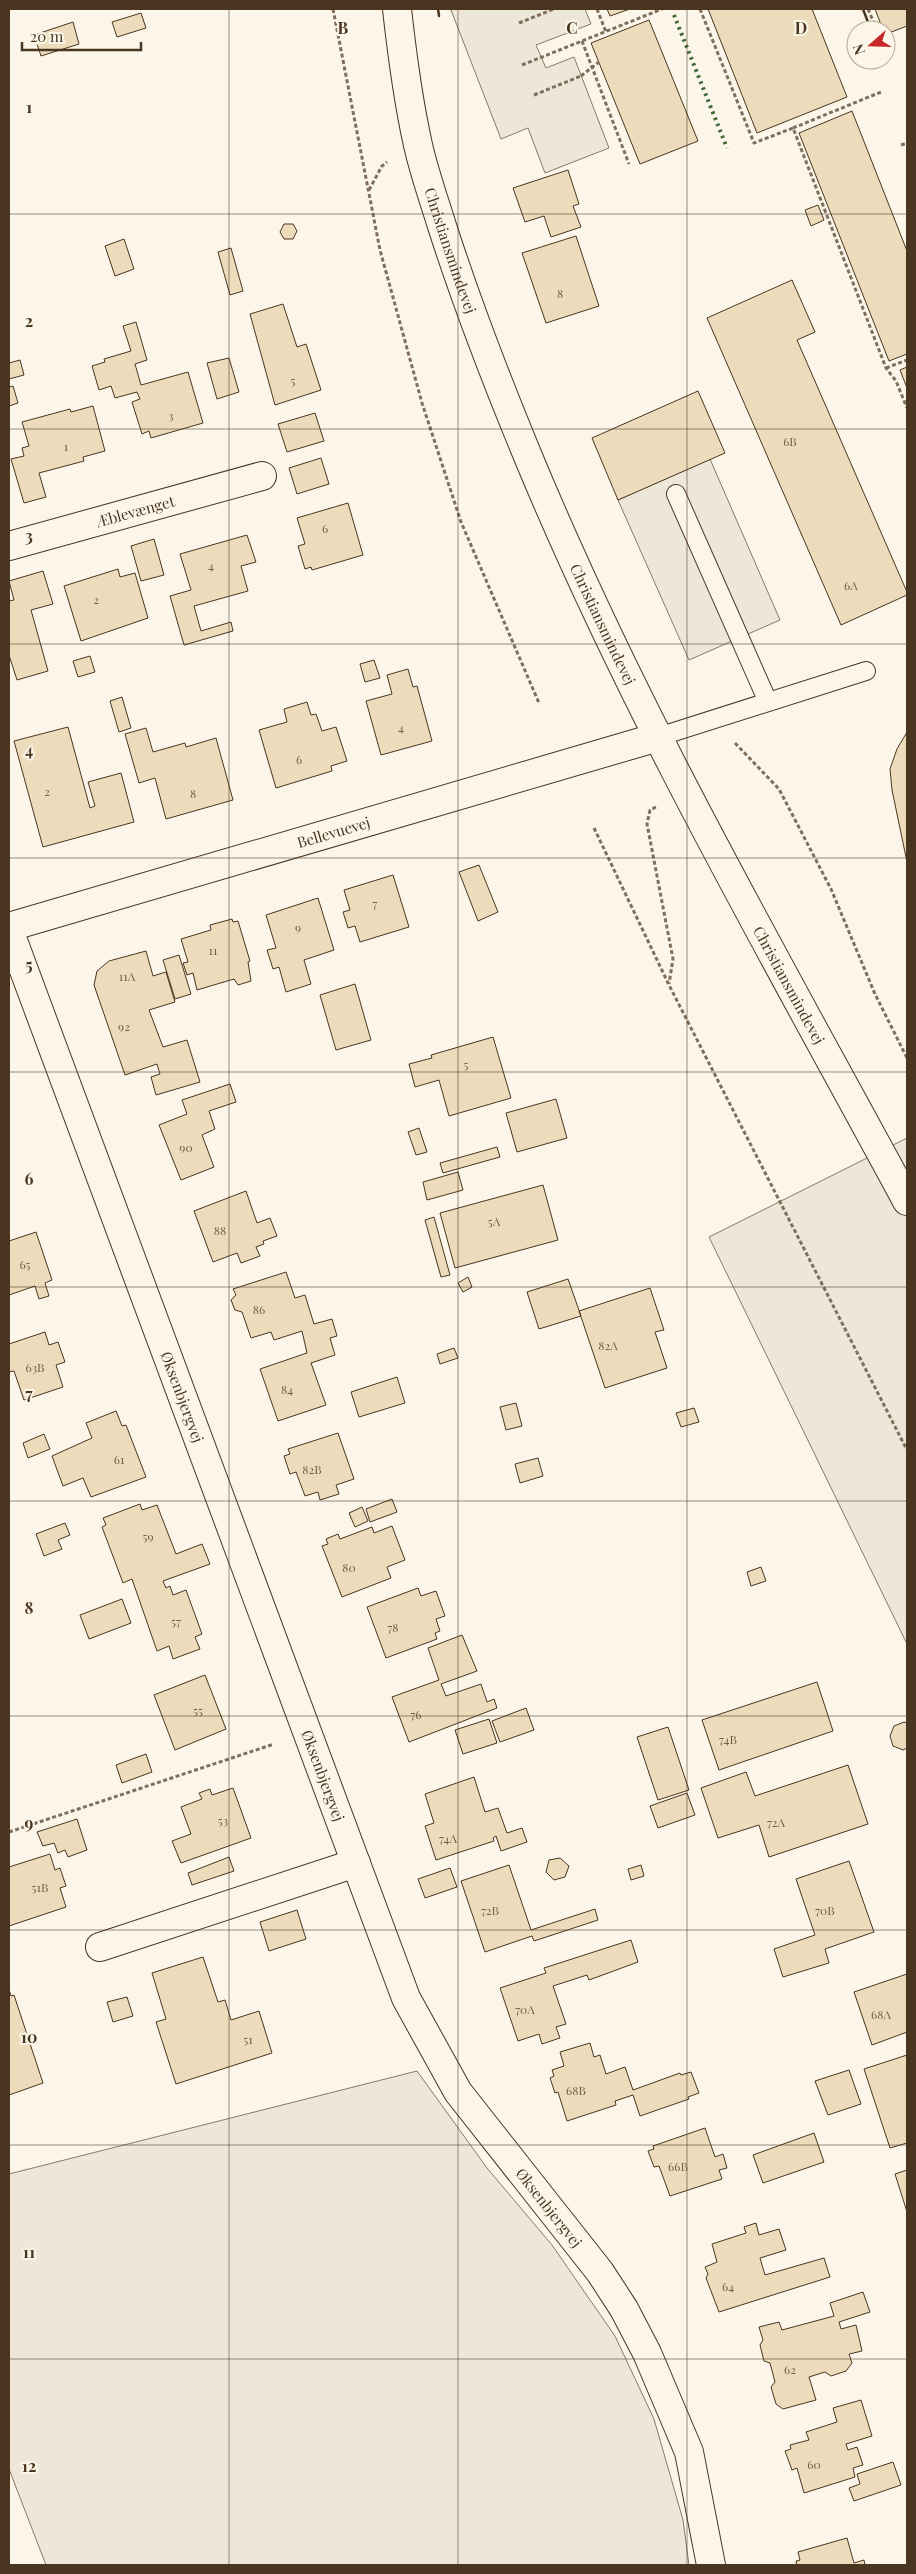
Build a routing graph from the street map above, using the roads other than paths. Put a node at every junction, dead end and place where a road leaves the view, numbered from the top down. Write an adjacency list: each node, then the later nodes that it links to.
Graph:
1 (397, 9): 7 (street, Christiansmindevej)
2 (262, 476): 4 (street, Æblevænget)
3 (676, 494): 6 (lane)
4 (9, 546)
5 (866, 671): 6 (lane)
6 (768, 702): 7 (lane)
7 (658, 738): 8 (street, Bellevuevej); 9 (street, Christiansmindevej)
8 (9, 928): 10 (street, Øksenbjergvej)
9 (907, 1201)
10 (356, 1863): 11 (street); 12 (street, Øksenbjergvej)
11 (100, 1946)
12 (711, 2565)

